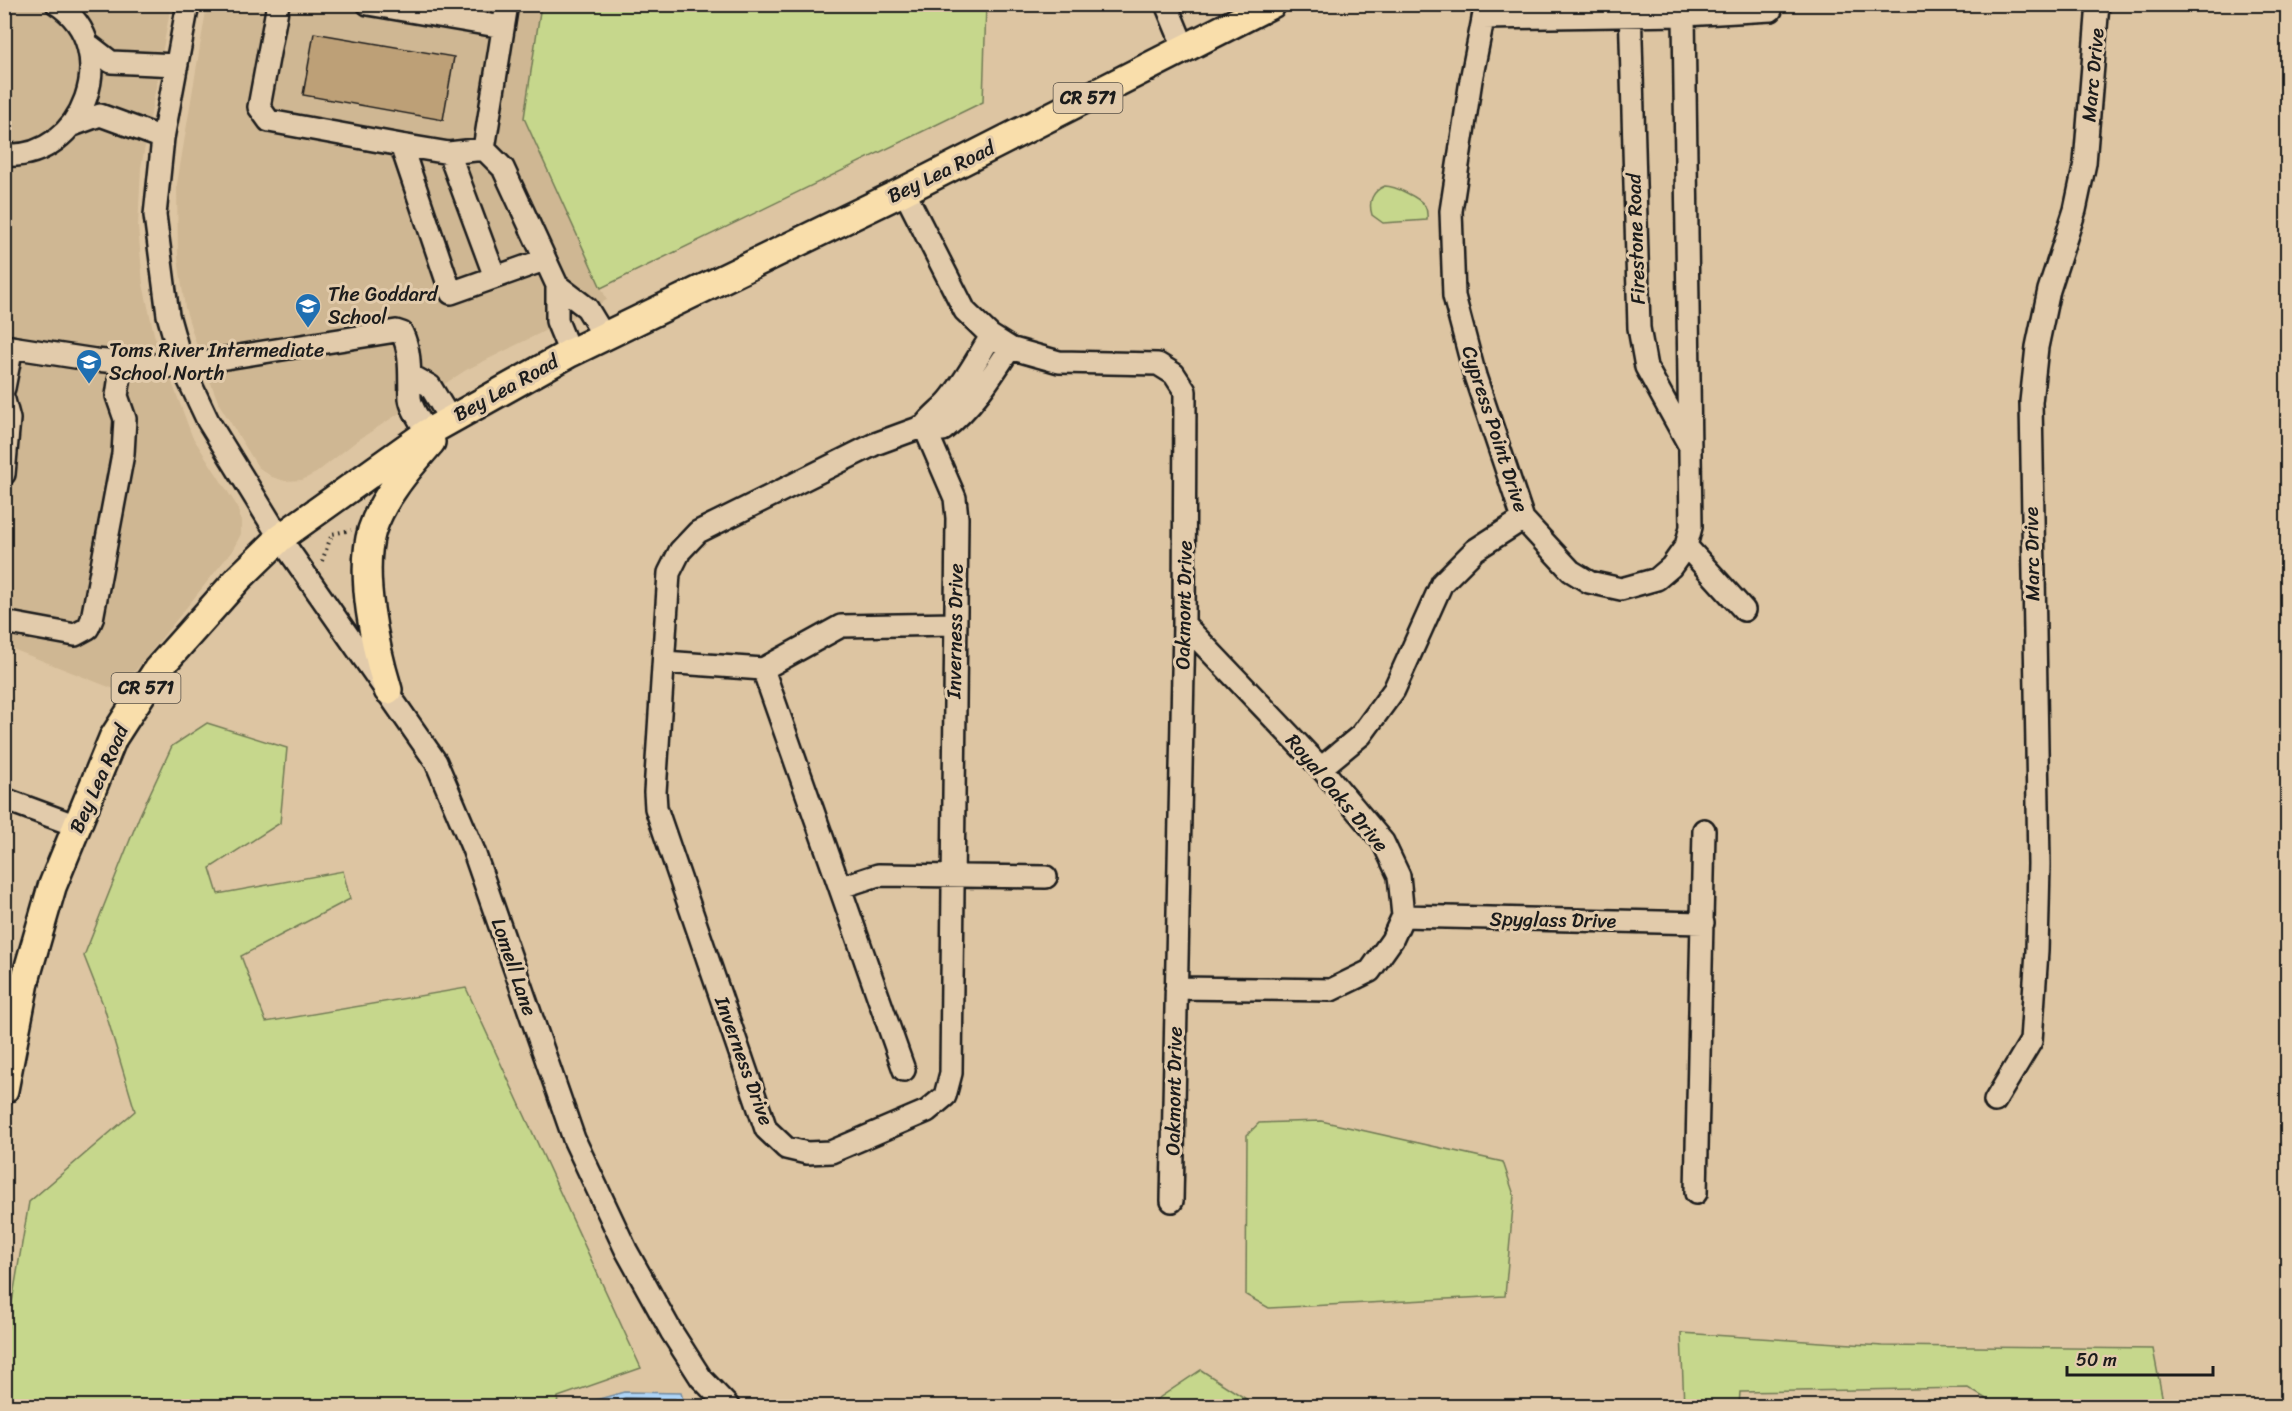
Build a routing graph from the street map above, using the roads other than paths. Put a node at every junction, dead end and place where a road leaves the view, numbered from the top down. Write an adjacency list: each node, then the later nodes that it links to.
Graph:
1 (57, 4): 14 (street)
2 (188, 4): 16 (street, Lomell Lane)
3 (278, 4): 19 (street)
4 (368, 4): 13 (street)
5 (507, 4): 13 (street)
6 (1166, 4): 15 (street)
7 (1272, 4): 15 (main road, Bey Lea Road / CR 571)
8 (1771, 4): 12 (street)
9 (2098, 4): 64 (street, Marc Drive)
10 (1481, 9): 11 (street); 42 (street, Cypress Point Drive)
11 (1630, 10): 12 (street); 40 (street, Firestone Road)
12 (1684, 15): 40 (street, Cypress Point Drive)
13 (503, 27): 20 (street)
14 (89, 45): 16 (street); 17 (street)
15 (1185, 50): 23 (main road, Bey Lea Road / CR 571)
16 (177, 65): 18 (street, Lomell Lane)
17 (73, 125): 18 (street); 22 (street)
18 (163, 138): 33 (street, Lomell Lane)
19 (401, 145): 21 (street); 25 (street)
20 (484, 149): 21 (street); 24 (street)
21 (449, 153): 25 (street)
22 (4, 155)
23 (904, 191): 27 (main road, Bey Lea Road / CR 571); 28 (street, Oakmont Drive)
24 (544, 260): 25 (street); 26 (street)
25 (495, 277)
26 (557, 285): 27 (street); 31 (street)
27 (604, 336): 31 (main road, Bey Lea Road / CR 571)
28 (991, 336): 30 (street, Oakmont Drive); 38 (street, Inverness Drive)
29 (8, 346): 32 (street); 35 (street)
30 (1010, 348): 38 (street, Inverness Drive); 48 (street, Oakmont Drive)
31 (570, 353): 37 (main road, Bey Lea Road / CR 571)
32 (122, 362): 33 (street); 46 (street)
33 (183, 368): 34 (street); 43 (street, Lomell Lane)
34 (412, 376): 37 (street); 39 (street)
35 (4, 388)
36 (4, 400): 41 (street)
37 (450, 419): 39 (main road, Bey Lea Road / CR 571); 51 (main road)
38 (924, 426): 47 (street, Inverness Drive); 49 (street, Inverness Drive)
39 (427, 433): 43 (main road, Bey Lea Road / CR 571)
40 (1691, 449): 44 (street, Cypress Point Drive)
41 (4, 474)
42 (1523, 519): 44 (street, Cypress Point Drive); 52 (street)
43 (280, 538): 51 (street, Lomell Lane); 54 (main road, Bey Lea Road / CR 571)
44 (1686, 546): 45 (street)
45 (1744, 610)
46 (4, 622)
47 (955, 624): 50 (street); 56 (street, Inverness Drive)
48 (1184, 624): 52 (street, Royal Oaks Drive); 61 (street, Oakmont Drive)
49 (664, 662): 50 (street); 56 (street, Inverness Drive)
50 (764, 669): 58 (street)
51 (388, 690): 67 (street, Lomell Lane)
52 (1321, 768): 59 (street, Royal Oaks Drive)
53 (4, 798): 54 (street)
54 (77, 826): 63 (main road, Bey Lea Road / CR 571)
55 (1704, 830): 60 (street)
56 (952, 876): 57 (street); 58 (street)
57 (1046, 877)
58 (841, 887): 62 (street)
59 (1403, 916): 60 (street, Spyglass Drive); 61 (street)
60 (1702, 923): 65 (street)
61 (1176, 988): 66 (street, Oakmont Drive)
62 (904, 1070)
63 (4, 1090)
64 (1995, 1101)
65 (1696, 1193)
66 (1172, 1201)
67 (728, 1407)

